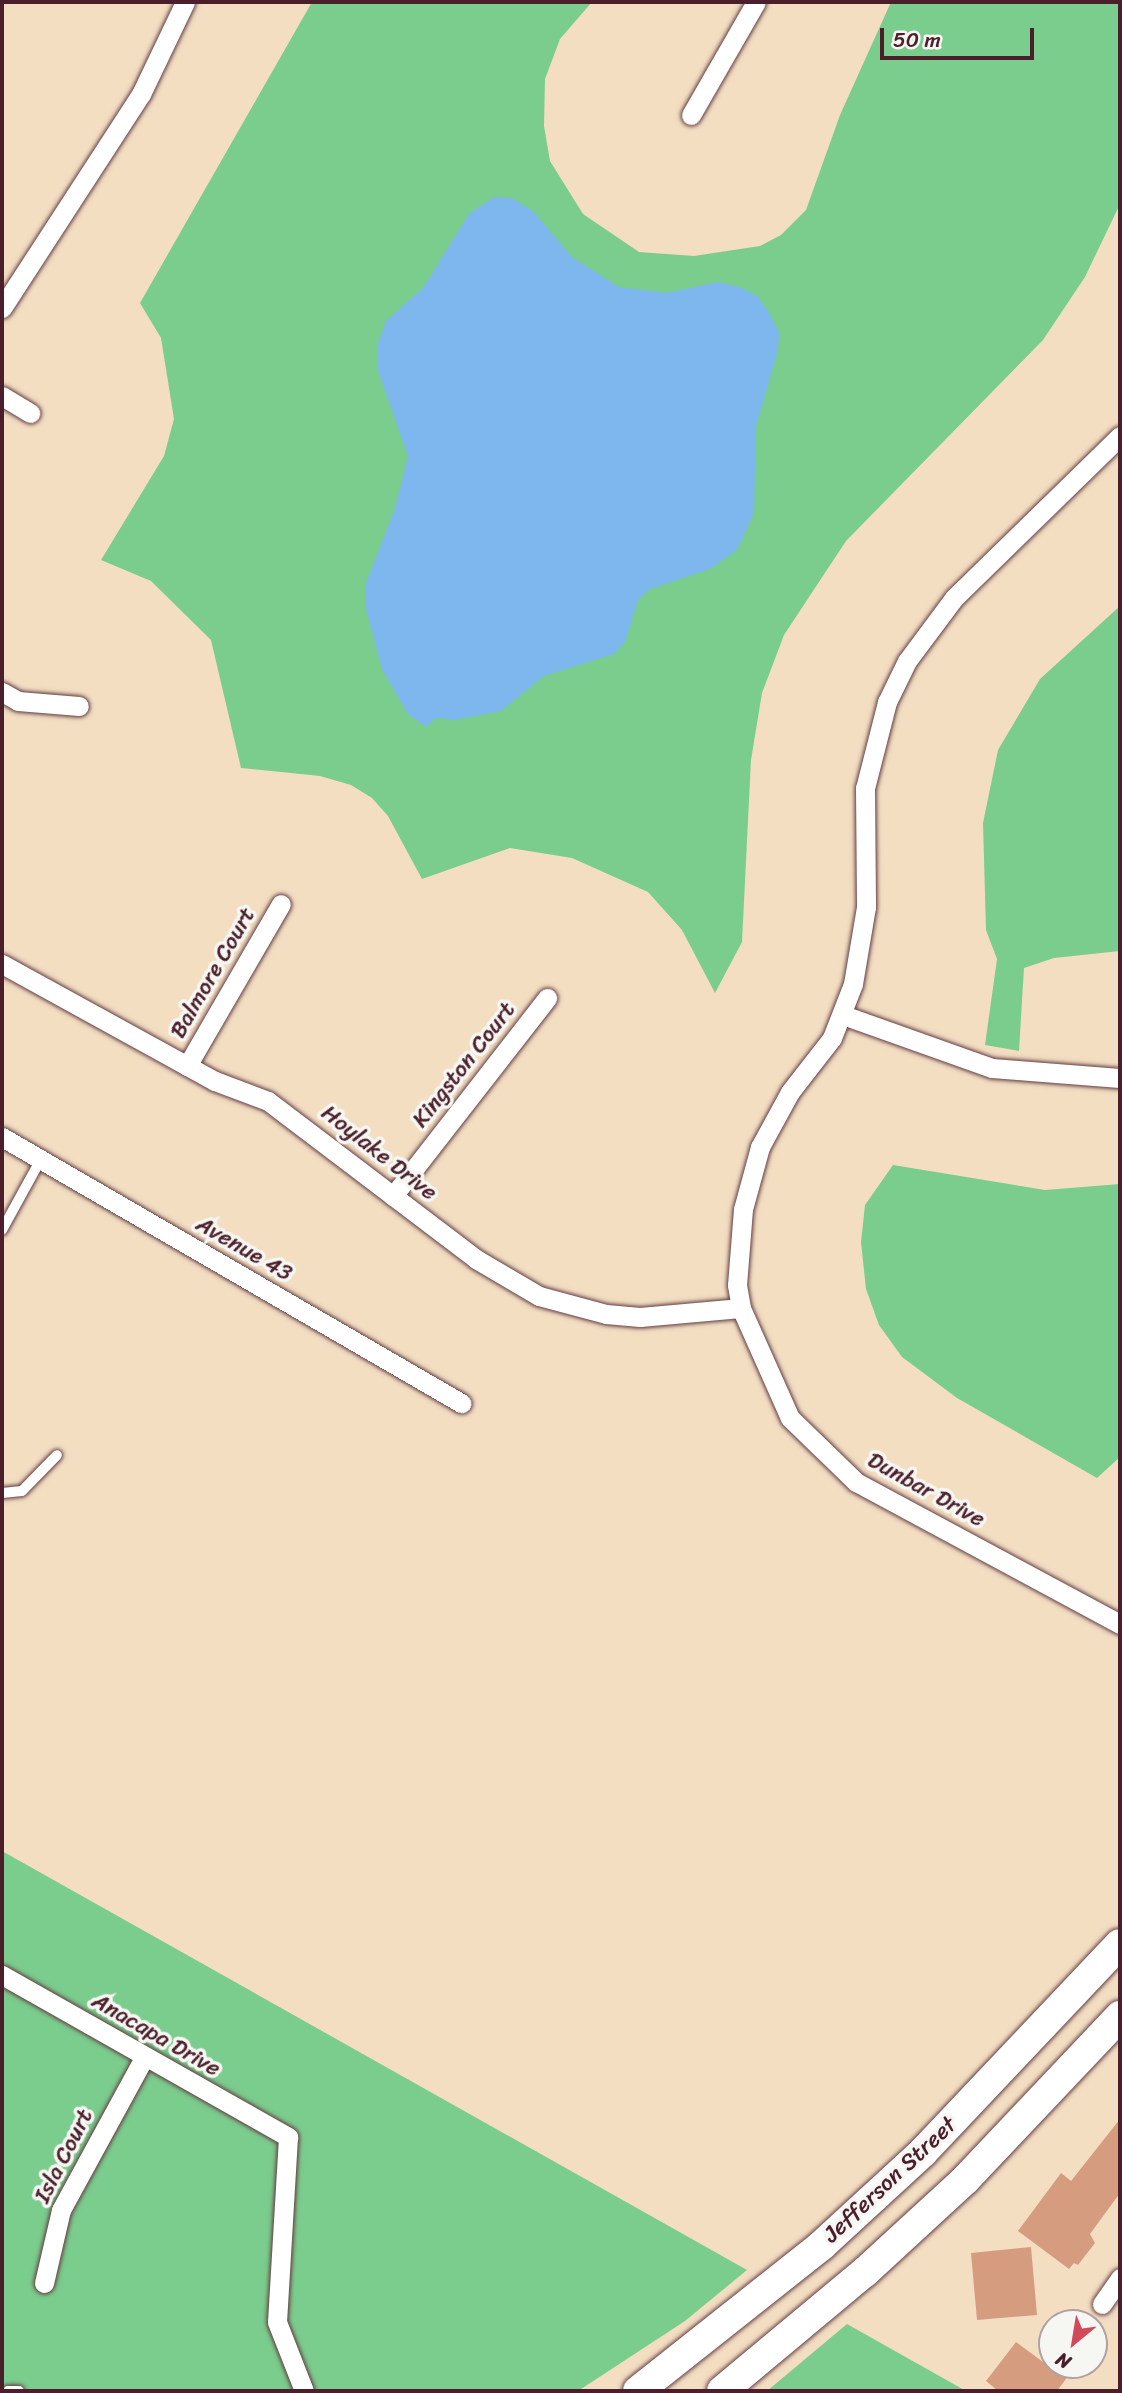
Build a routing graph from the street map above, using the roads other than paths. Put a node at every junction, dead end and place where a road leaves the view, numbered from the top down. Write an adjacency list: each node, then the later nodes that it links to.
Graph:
1 (185, 2): 4 (street)
2 (756, 2): 3 (street)
3 (691, 114)
4 (2, 308)
5 (2, 397): 6 (street)
6 (30, 413)
7 (1120, 436): 13 (street, Dunbar Drive)
8 (2, 692): 9 (street)
9 (79, 706)
10 (281, 904): 14 (street, Balmore Court)
11 (2, 964): 14 (street, Hoylake Drive)
12 (547, 998): 18 (street, Kingston Court)
13 (843, 1015): 15 (street); 20 (street, Dunbar Drive)
14 (187, 1066): 18 (street, Hoylake Drive)
15 (1120, 1078)
16 (2, 1137): 17 (street, Avenue 43)
17 (41, 1159): 19 (lane); 21 (street, Avenue 43)
18 (394, 1196): 20 (street, Hoylake Drive)
19 (2, 1230)
20 (741, 1308): 24 (street, Dunbar Drive)
21 (461, 1403)
22 (57, 1455): 23 (lane)
23 (2, 1493)
24 (1120, 1624)
25 (1120, 1944): 35 (main road, Jefferson Street)
26 (2, 1975): 28 (street, Anacapa Drive)
27 (1120, 2016): 36 (main road)
28 (144, 2058): 30 (street, Isla Court); 34 (street, Anacapa Drive)
29 (1120, 2278): 31 (street)
30 (44, 2283)
31 (1102, 2304)
32 (8, 2391): 33 (lane)
33 (19, 2391)
34 (304, 2391)
35 (638, 2391)
36 (722, 2391)

